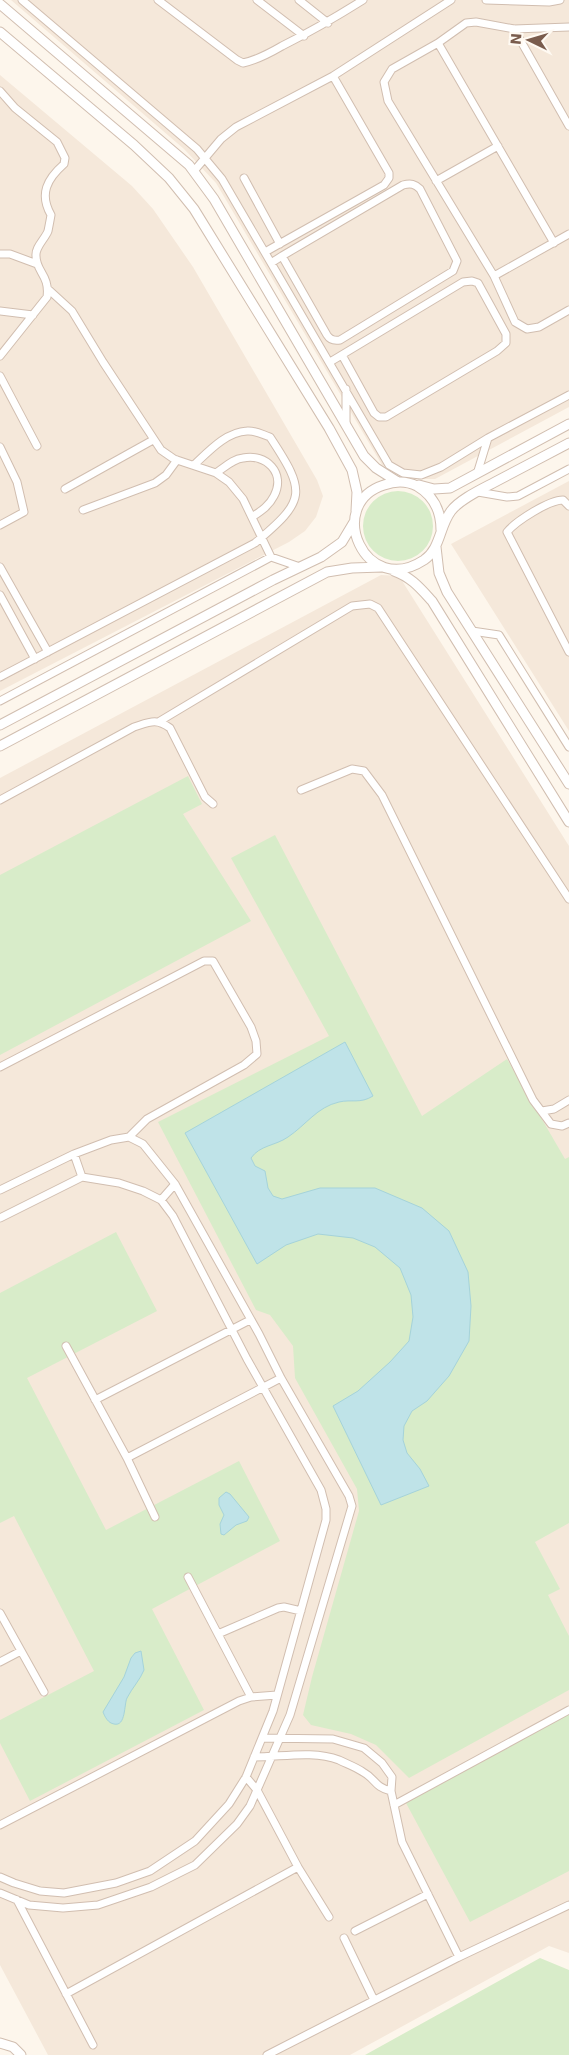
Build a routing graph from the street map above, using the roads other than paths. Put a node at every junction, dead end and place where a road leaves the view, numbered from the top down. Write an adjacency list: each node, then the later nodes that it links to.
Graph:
1 (23, 0): 21 (street)
2 (158, 0): 15 (street)
3 (257, 0): 15 (street)
4 (299, 0): 11 (street)
5 (362, 0): 11 (street)
6 (451, 0): 17 (street)
7 (486, 0): 9 (street)
8 (560, 0): 9 (street)
9 (549, 1)
10 (0, 4): 22 (street)
11 (328, 23): 15 (street)
12 (569, 27): 13 (street)
13 (514, 29): 16 (street); 19 (street)
14 (1, 36): 62 (street)
15 (304, 36)
16 (438, 43): 20 (street); 24 (street)
17 (333, 76): 21 (street); 27 (street)
18 (0, 91): 32 (street)
19 (569, 126)
20 (498, 146): 24 (street); 26 (street)
21 (205, 159): 22 (street); 28 (street)
22 (194, 171): 44 (street)
23 (244, 178): 27 (street)
24 (436, 181): 33 (street)
25 (569, 234): 26 (street)
26 (554, 243): 33 (street)
27 (280, 244): 28 (street)
28 (265, 252): 31 (street)
29 (0, 254): 32 (street)
30 (282, 256): 30 (street); 31 (street)
31 (271, 263): 40 (street)
32 (37, 264): 34 (street)
33 (494, 276): 35 (street)
34 (48, 289): 37 (street); 47 (street)
35 (569, 310)
36 (0, 311): 37 (street)
37 (33, 315): 39 (street)
38 (342, 355): 38 (street); 40 (street)
39 (0, 356)
40 (330, 362): 42 (street)
41 (0, 376): 49 (street)
42 (346, 388): 44 (street); 46 (street)
43 (569, 394): 46 (street)
44 (346, 423): 56 (street)
45 (569, 424): 55 (street)
46 (488, 438): 55 (street)
47 (154, 440): 51 (street); 58 (street)
48 (569, 443): 59 (street)
49 (37, 446)
50 (0, 447): 65 (street)
51 (178, 460): 52 (street); 61 (street)
52 (194, 465): 54 (street); 67 (street)
53 (569, 469): 59 (street)
54 (216, 473): 63 (street); 63 (street)
55 (477, 474): 57 (street)
56 (398, 482): 57 (street); 62 (street)
57 (409, 483): 66 (street)
58 (65, 489)
59 (478, 492): 66 (street)
60 (569, 506): 76 (street)
61 (83, 510)
62 (356, 511): 64 (street)
63 (252, 517): 67 (street)
64 (354, 522): 71 (street); 72 (street)
65 (0, 525)
66 (441, 530): 68 (street)
67 (262, 538): 69 (street); 75 (street)
68 (436, 547): 72 (street); 74 (street)
69 (271, 558): 71 (street); 79 (street)
70 (0, 567): 75 (street)
71 (300, 567): 81 (street)
72 (386, 568): 82 (street); 88 (street)
73 (0, 595): 77 (street)
74 (472, 631): 83 (street); 84 (street)
75 (48, 652): 77 (street)
76 (569, 652)
77 (35, 659): 78 (street)
78 (0, 678)
79 (0, 701)
80 (160, 721): 86 (street); 87 (street); 89 (street)
81 (0, 725)
82 (0, 746)
83 (569, 747)
84 (569, 784)
85 (300, 790): 92 (street)
86 (0, 800)
87 (213, 804)
88 (569, 822)
89 (569, 899)
90 (0, 1067): 94 (street)
91 (569, 1100): 92 (street)
92 (542, 1111): 93 (street)
93 (569, 1123)
94 (129, 1137): 95 (street); 97 (street)
95 (74, 1154): 96 (street); 98 (street)
96 (82, 1177): 99 (street); 100 (street)
97 (175, 1184): 99 (street); 101 (street)
98 (0, 1190)
99 (161, 1200): 102 (street)
100 (0, 1218)
101 (250, 1320): 102 (street); 104 (street)
102 (232, 1329): 105 (street); 106 (street)
103 (66, 1346): 106 (street)
104 (281, 1378): 105 (street); 120 (street)
105 (263, 1388): 107 (street); 110 (street)
106 (94, 1400): 107 (street)
107 (127, 1458): 108 (street)
108 (156, 1517)
109 (188, 1577): 112 (street)
110 (301, 1611): 112 (street); 116 (street)
111 (0, 1613): 113 (street)
112 (218, 1634): 117 (street)
113 (21, 1651): 114 (street); 115 (street)
114 (0, 1662)
115 (44, 1692)
116 (277, 1695): 117 (street); 119 (street)
117 (251, 1697): 127 (street)
118 (569, 1710): 126 (street)
119 (262, 1738): 120 (street); 121 (street)
120 (279, 1738): 122 (street); 125 (street)
121 (254, 1757): 122 (street); 123 (street)
122 (270, 1757): 124 (street); 125 (street)
123 (246, 1777): 124 (street); 129 (street)
124 (256, 1790): 128 (street); 132 (street)
125 (391, 1791): 126 (street)
126 (394, 1805): 131 (street)
127 (0, 1824)
128 (298, 1867): 134 (street); 138 (street)
129 (0, 1877)
130 (0, 1893): 132 (street)
131 (428, 1894): 135 (street); 137 (street)
132 (18, 1900): 138 (street)
133 (569, 1905): 137 (street)
134 (329, 1917)
135 (355, 1931)
136 (344, 1938): 139 (street)
137 (459, 1957): 139 (street)
138 (66, 1994): 142 (street)
139 (374, 2000): 144 (street)
140 (0, 2036): 141 (street)
141 (4, 2044): 143 (street)
142 (93, 2046)
143 (21, 2055)
144 (267, 2055)

